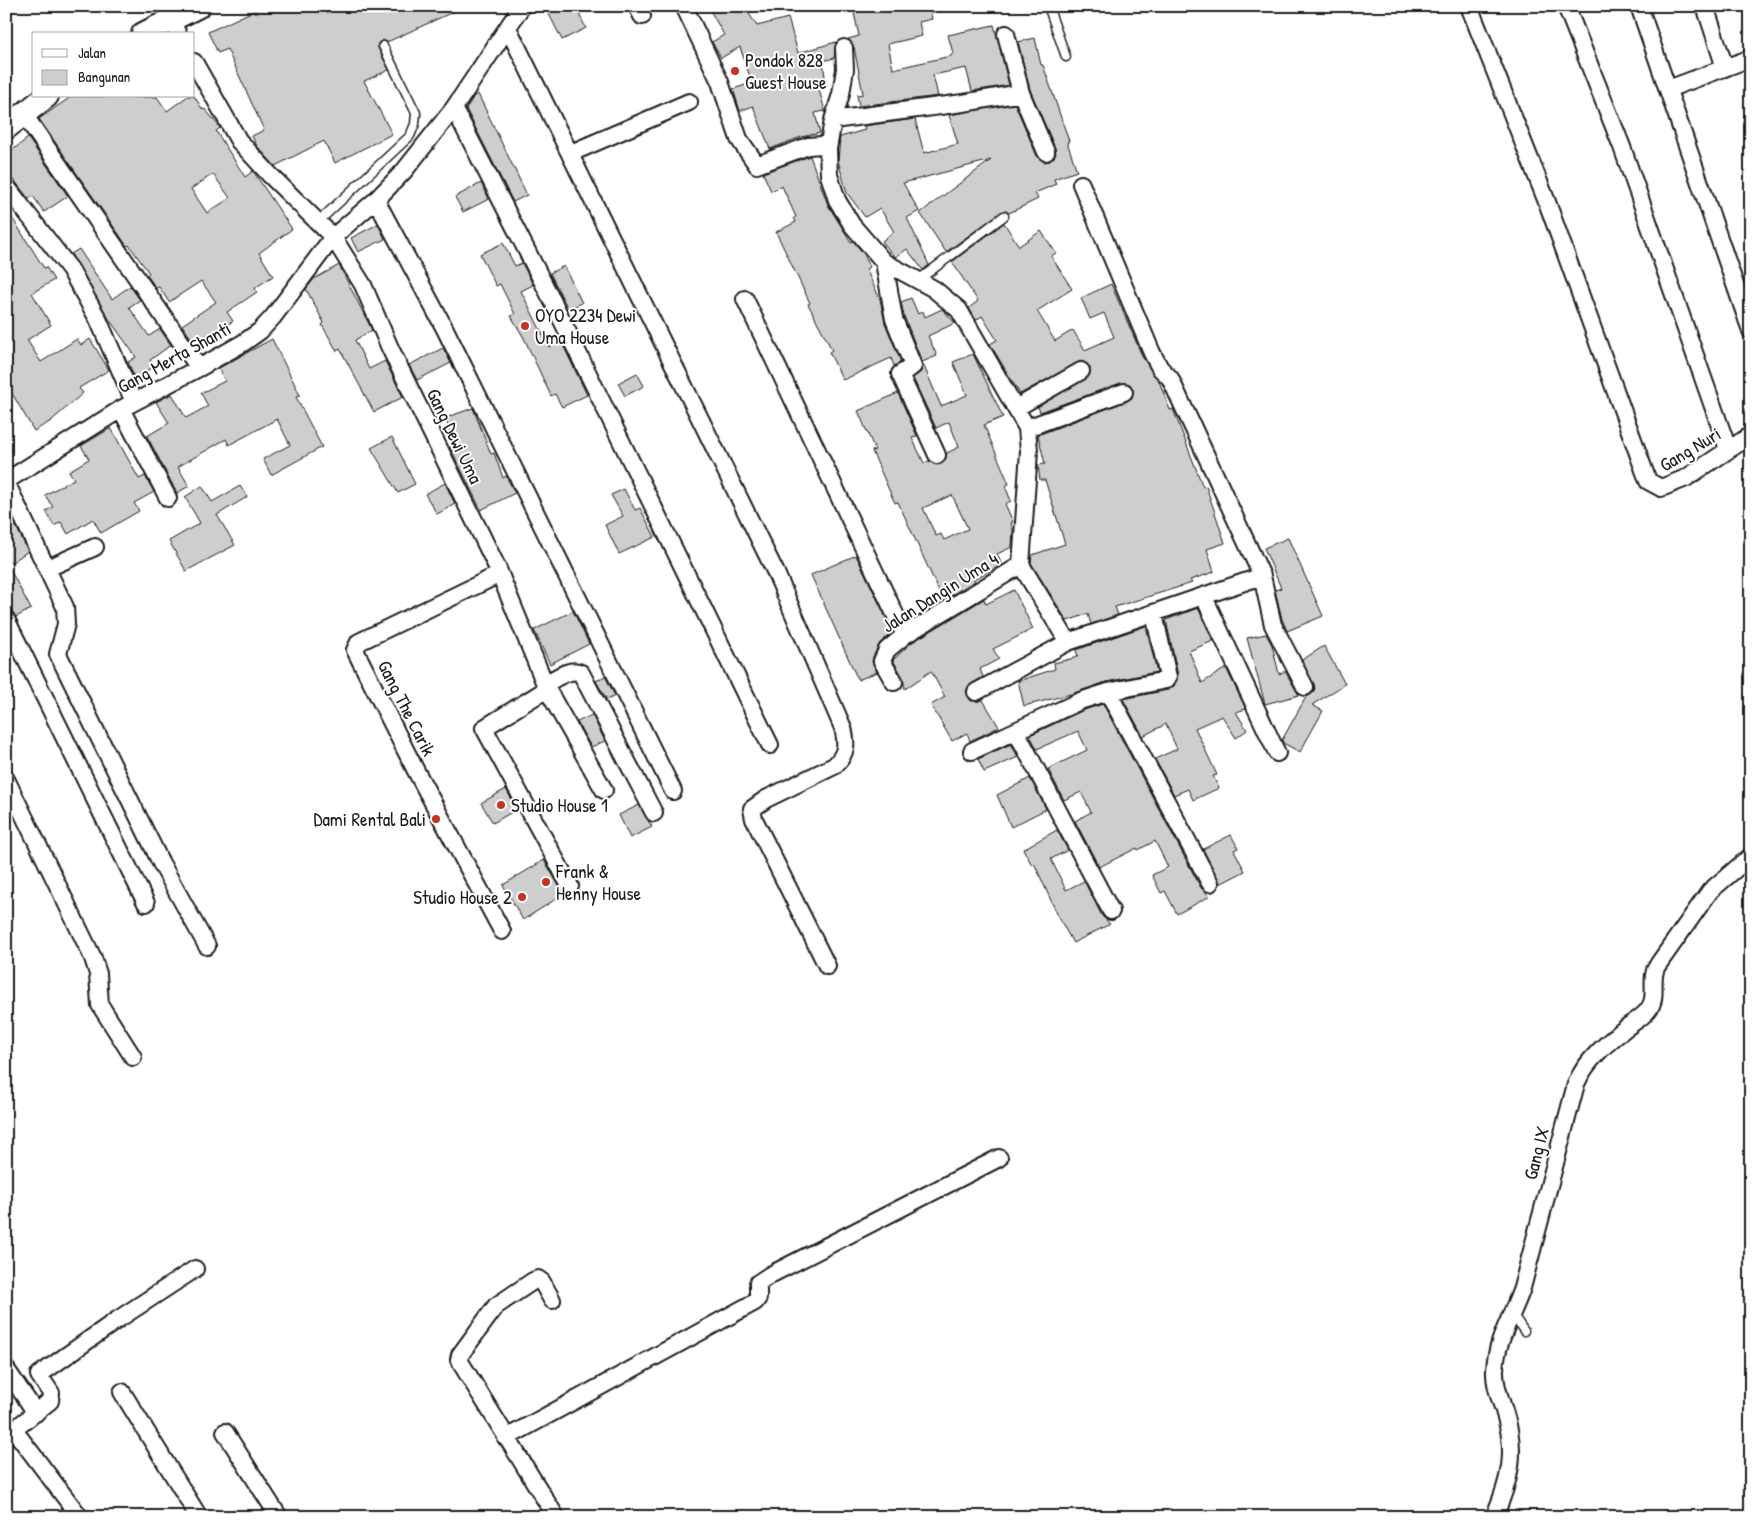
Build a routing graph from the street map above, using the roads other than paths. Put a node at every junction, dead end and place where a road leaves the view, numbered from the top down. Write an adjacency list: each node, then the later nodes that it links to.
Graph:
1 (199, 6): 9 (street)
2 (522, 6): 10 (street, Gang Merta Shanti)
3 (684, 6): 27 (street)
4 (1048, 6): 15 (lane)
5 (1469, 6): 47 (street, Gang Nuri)
6 (1566, 6): 47 (street)
7 (1639, 6): 19 (street)
8 (1705, 6): 18 (street)
9 (175, 26): 11 (street)
10 (508, 28): 23 (street, Gang Merta Shanti); 29 (street)
11 (151, 32)
12 (1006, 34): 20 (street)
13 (383, 46): 34 (lane)
14 (844, 48): 25 (street)
15 (1066, 57)
16 (1751, 58): 18 (street)
17 (195, 64): 34 (street, Gang Dewi Uma)
18 (1725, 68): 19 (street)
19 (1668, 90): 39 (street)
20 (1021, 93): 25 (street); 28 (street)
21 (43, 98): 24 (street)
22 (689, 102): 29 (street)
23 (454, 108): 32 (street, Gang Merta Shanti); 67 (street)
24 (23, 113): 26 (street); 40 (street)
25 (833, 120): 27 (street)
26 (6, 128)
27 (828, 149): 36 (street)
28 (1046, 152)
29 (571, 153): 81 (street)
30 (1081, 184): 55 (street)
31 (6, 186): 43 (street)
32 (376, 200): 35 (street, Gang Merta Shanti); 72 (street)
33 (1004, 216): 37 (lane)
34 (318, 222): 35 (street, Gang Dewi Uma)
35 (333, 236): 40 (street, Gang Merta Shanti); 54 (street, Gang Dewi Uma)
36 (884, 262): 37 (street); 48 (street)
37 (918, 281): 44 (street)
38 (745, 299): 59 (street)
39 (1751, 331)
40 (198, 366): 43 (street, Gang Merta Shanti)
41 (1081, 371): 44 (street)
42 (1124, 392): 45 (street)
43 (127, 398): 49 (street, Gang Merta Shanti); 50 (street)
44 (1016, 408): 45 (street)
45 (1027, 428): 52 (street)
46 (1751, 435): 47 (street, Gang Nuri)
47 (1728, 450)
48 (936, 455)
49 (6, 481): 53 (street)
50 (168, 498)
51 (95, 547): 53 (street)
52 (1021, 565): 59 (street, Jalan Dangin Uma 4); 60 (street)
53 (48, 568): 80 (street)
54 (500, 574): 62 (street, Gang Dewi Uma); 79 (street, Gang The Carik)
55 (1262, 576): 56 (street); 63 (street)
56 (1204, 597): 57 (street); 69 (street)
57 (1154, 614): 60 (street); 65 (street)
58 (6, 619): 77 (street)
59 (905, 635): 61 (street, Jalan Dangin Uma 4)
60 (1068, 642): 64 (street)
61 (894, 682)
62 (546, 686): 71 (street, Gang Dewi Uma); 73 (street); 76 (street)
63 (1305, 687)
64 (976, 692)
65 (1108, 692): 66 (street); 75 (street)
66 (1016, 731): 68 (street); 78 (street)
67 (770, 745)
68 (972, 751)
69 (1277, 753)
70 (6, 779): 82 (street)
71 (604, 790)
72 (673, 791)
73 (654, 812)
74 (1751, 856): 86 (street, Gang IX)
75 (1210, 884)
76 (570, 886)
77 (146, 903)
78 (1111, 911)
79 (502, 931)
80 (207, 946)
81 (827, 966)
82 (133, 1057)
83 (999, 1158): 93 (street)
84 (195, 1269): 90 (street)
85 (552, 1300): 93 (street)
86 (1513, 1315): 87 (lane); 98 (street, Gang IX)
87 (1524, 1331)
88 (6, 1369): 90 (street)
89 (122, 1392): 95 (street)
90 (36, 1413): 92 (street)
91 (225, 1432): 96 (street)
92 (10, 1433): 94 (street)
93 (506, 1438): 97 (street)
94 (80, 1517)
95 (199, 1517)
96 (279, 1517)
97 (556, 1517)
98 (1494, 1517)

